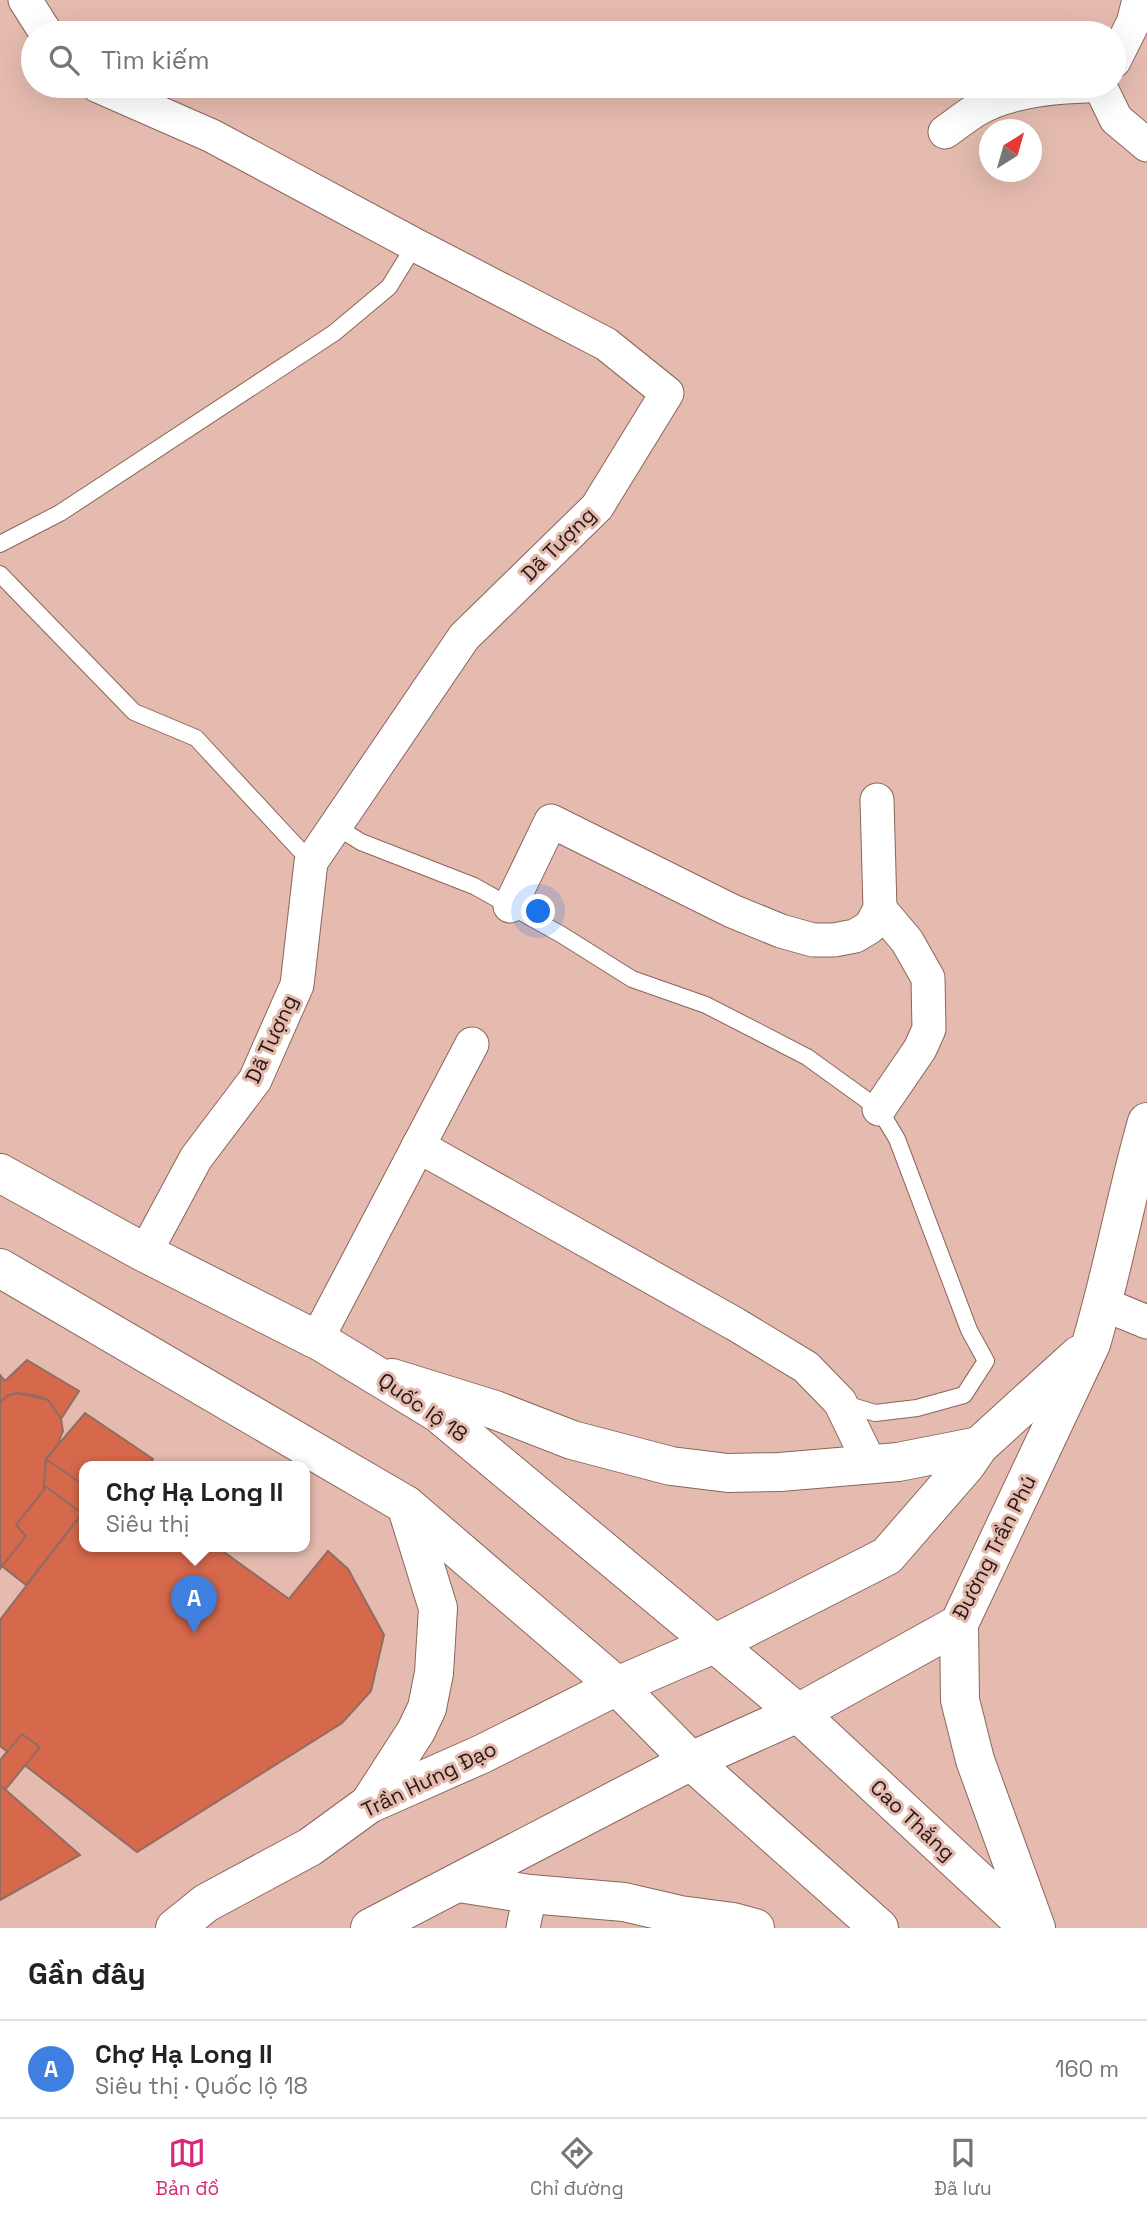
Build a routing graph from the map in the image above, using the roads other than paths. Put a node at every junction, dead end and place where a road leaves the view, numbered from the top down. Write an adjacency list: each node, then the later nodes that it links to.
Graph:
1 (25, 0): 3 (street)
2 (1139, 0): 4 (street)
3 (38, 21)
4 (1126, 37)
5 (125, 98): 10 (street, Dã Tượng)
6 (1008, 98): 8 (street)
7 (1106, 98): 9 (street)
8 (945, 132)
9 (1147, 145)
10 (415, 245): 11 (lane); 14 (street, Dã Tượng)
11 (0, 544)
12 (0, 574): 15 (lane)
13 (877, 800): 17 (street)
14 (337, 827): 15 (street, Dã Tượng); 16 (lane)
15 (311, 862): 24 (street, Dã Tượng)
16 (510, 906): 17 (street); 19 (lane)
17 (880, 909): 19 (street)
18 (472, 1044): 21 (street)
19 (879, 1109): 31 (lane)
20 (1147, 1122): 23 (main road, Đường Trần Phú)
21 (418, 1146): 28 (street); 31 (street)
22 (0, 1172): 24 (main road, Quốc lộ 18)
23 (1138, 1189): 26 (main road, Đường Trần Phú)
24 (145, 1253): 28 (main road, Quốc lộ 18)
25 (0, 1268): 34 (main road)
26 (1103, 1304): 27 (street); 29 (main road, Đường Trần Phú)
27 (1147, 1322)
28 (317, 1339): 30 (main road, Quốc lộ 18)
29 (1091, 1344): 32 (main road); 35 (main road, Đường Trần Phú)
30 (372, 1372): 33 (main road); 36 (main road, Quốc lộ 18)
31 (840, 1402): 33 (street)
32 (979, 1447): 33 (main road); 36 (main road)
33 (870, 1464)
34 (405, 1504): 37 (main road); 40 (main road)
35 (959, 1624): 38 (main road, Đường Trần Phú); 48 (main road)
36 (714, 1644): 37 (main road, Trần Hưng Đạo); 38 (main road, Quốc lộ 18)
37 (617, 1685): 39 (main road); 40 (main road, Trần Hưng Đạo)
38 (798, 1713): 39 (main road, Đường Trần Phú); 47 (main road, Cao Thắng)
39 (691, 1761): 41 (main road); 46 (main road)
40 (369, 1804): 44 (main road, Trần Hưng Đạo)
41 (459, 1883): 42 (main road); 45 (main road)
42 (526, 1911): 43 (main road)
43 (742, 1926)
44 (176, 1928)
45 (370, 1928)
46 (879, 1928)
47 (1029, 1928)
48 (1036, 1928)

